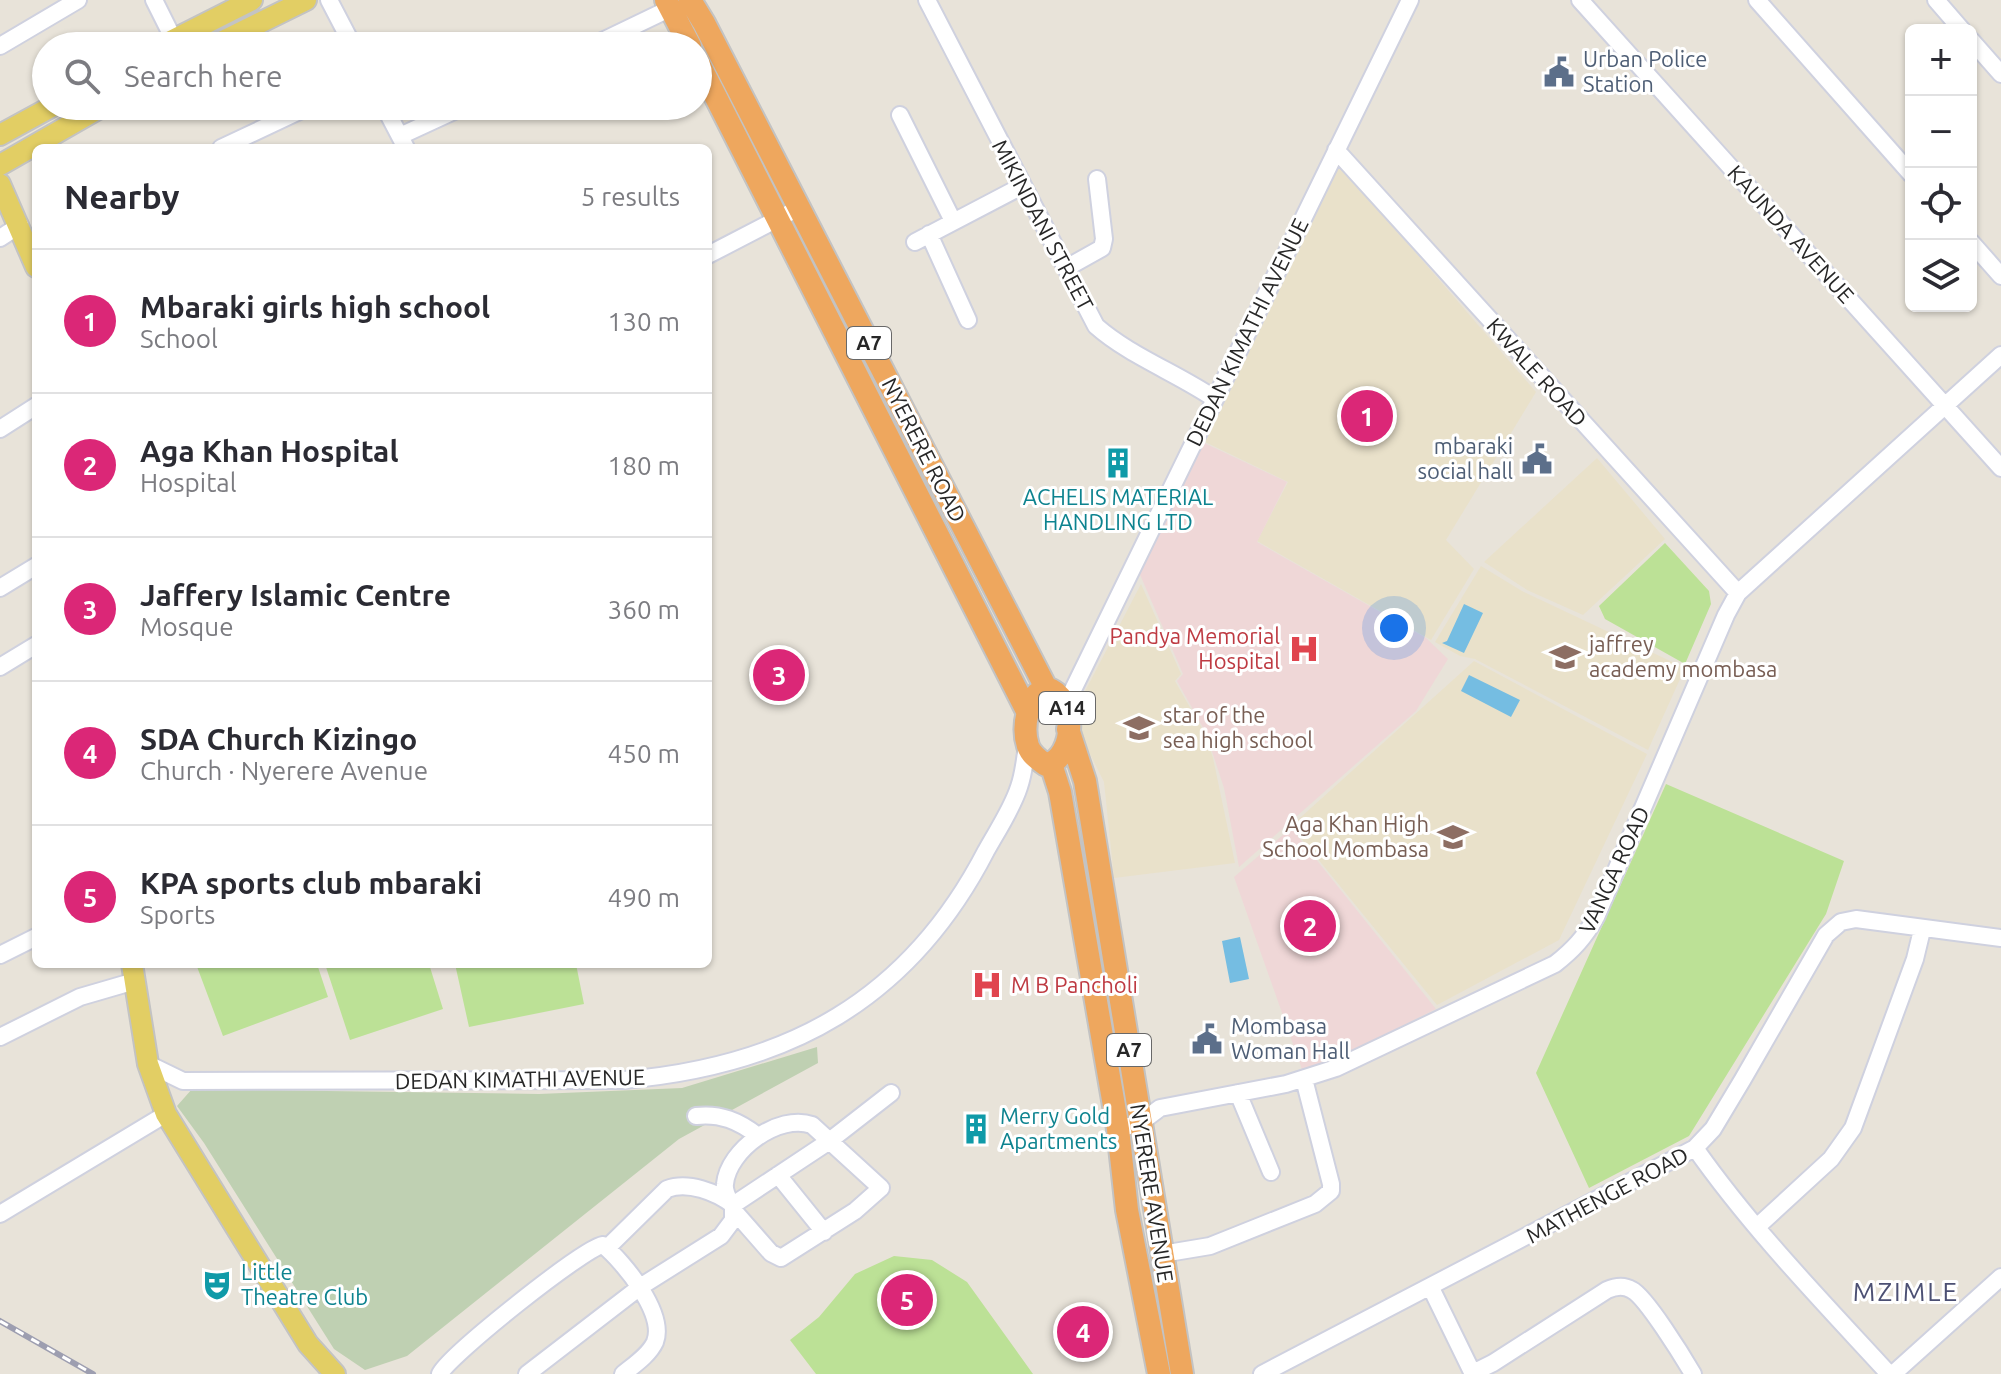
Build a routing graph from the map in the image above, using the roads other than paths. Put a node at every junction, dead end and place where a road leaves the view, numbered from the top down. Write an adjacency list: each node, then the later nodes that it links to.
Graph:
1 (78, 0): 23 (street)
2 (154, 0): 14 (street)
3 (252, 0): 15 (main road)
4 (306, 0): 16 (main road)
5 (329, 0): 17 (street)
6 (927, 0): 43 (street, MIKINDANI STREET)
7 (1410, 0): 38 (street, DEDAN KIMATHI AVENUE)
8 (1580, 0): 57 (street, KAUNDA AVENUE)
9 (1936, 0): 13 (street)
10 (1764, 2): 40 (street)
11 (676, 3): 12 (highway, NYERERE ROAD / A7); 18 (street); 19 (highway)
12 (704, 23): 20 (highway); 21 (highway, NYERERE ROAD / A7)
13 (1957, 24)
14 (172, 32)
15 (195, 32)
16 (241, 32)
17 (346, 32)
18 (619, 32)
19 (684, 32)
20 (694, 32)
21 (709, 32)
22 (712, 39): 44 (highway, NYERERE ROAD / A7)
23 (0, 46)
24 (1977, 47): 25 (street)
25 (2001, 74)
26 (712, 90): 45 (highway, NYERERE ROAD / A7)
27 (900, 115): 46 (street)
28 (32, 118): 33 (main road)
29 (78, 120): 35 (main road)
30 (280, 120): 36 (street)
31 (391, 120): 34 (street)
32 (441, 120): 34 (street)
33 (2, 134): 39 (main road)
34 (403, 142)
35 (36, 144)
36 (229, 144)
37 (32, 146): 39 (main road)
38 (1336, 150): 56 (street, DEDAN KIMATHI AVENUE); 67 (street, KWALE ROAD)
39 (8, 160)
40 (1906, 168)
41 (1097, 179): 52 (street)
42 (0, 184): 47 (main road)
43 (1022, 186): 46 (street); 52 (street, MIKINDANI STREET)
44 (799, 208): 45 (street); 60 (highway, NYERERE ROAD / A7)
45 (778, 220): 50 (street); 62 (highway, NYERERE ROAD / A7)
46 (953, 221): 54 (street)
47 (20, 225): 48 (street); 51 (main road)
48 (0, 238)
49 (1977, 249): 53 (street)
50 (712, 253)
51 (32, 256)
52 (1068, 267): 56 (street, MIKINDANI STREET)
53 (2001, 276)
54 (968, 320)
55 (2001, 355): 57 (street, VANGA ROAD)
56 (1215, 399): 70 (street, DEDAN KIMATHI AVENUE)
57 (1945, 405): 61 (street, KAUNDA AVENUE); 67 (street, VANGA ROAD)
58 (32, 409): 59 (street)
59 (0, 429)
60 (931, 464): 62 (highway); 63 (highway, NYERERE ROAD / A7)
61 (2001, 468)
62 (907, 475): 64 (highway, NYERERE ROAD / A7)
63 (945, 491): 64 (highway); 70 (highway, NYERERE ROAD / A7)
64 (921, 502): 71 (highway, NYERERE ROAD / A7)
65 (32, 568): 66 (street)
66 (1, 586)
67 (1738, 593): 87 (street, VANGA ROAD)
68 (32, 647): 69 (street)
69 (0, 667)
70 (1054, 693): 71 (highway, A14); 72 (highway, A14)
71 (1028, 713): 73 (highway, A14)
72 (1068, 729): 74 (highway, A14); 76 (highway, NYERERE AVENUE / A7)
73 (1027, 745): 74 (highway, A14); 75 (street)
74 (1049, 765): 75 (street); 77 (highway, NYERERE AVENUE / A7)
75 (1019, 788): 88 (street, DEDAN KIMATHI AVENUE)
76 (1105, 903): 77 (highway); 84 (highway, NYERERE AVENUE / A7)
77 (1081, 910): 85 (highway, NYERERE AVENUE / A7)
78 (1922, 930): 80 (street, MATHENGE ROAD); 99 (street, MATHENGE ROAD); 105 (street)
79 (32, 938): 81 (street)
80 (2001, 938)
81 (4, 948)
82 (132, 969): 83 (street); 86 (main road)
83 (0, 1037)
84 (1129, 1048): 85 (highway); 91 (highway, NYERERE AVENUE / A7)
85 (1105, 1052): 92 (highway, NYERERE AVENUE / A7)
86 (148, 1064): 88 (street, DEDAN KIMATHI AVENUE); 94 (main road)
87 (1304, 1079): 90 (street, VANGA ROAD); 108 (street)
88 (183, 1081): 94 (street)
89 (891, 1093): 98 (street)
90 (1238, 1093): 93 (street, VANGA ROAD); 100 (street)
91 (1137, 1097): 92 (street); 93 (street); 96 (highway, NYERERE AVENUE / A7)
92 (1114, 1100): 96 (highway, NYERERE AVENUE / A7)
93 (1160, 1108): 96 (street, VANGA ROAD)
94 (164, 1109): 104 (street); 112 (main road)
95 (696, 1116): 97 (street)
96 (1129, 1126): 103 (highway, NYERERE AVENUE / A7); 108 (highway, NYERERE AVENUE / A7)
97 (758, 1136): 98 (street); 102 (street)
98 (828, 1142): 101 (street); 106 (street)
99 (1695, 1148): 105 (street); 111 (street, MATHENGE ROAD)
100 (1271, 1172)
101 (778, 1175): 102 (street); 106 (street)
102 (732, 1207): 106 (street); 107 (street); 110 (street)
103 (1127, 1210): 116 (highway, NYERERE AVENUE / A7); 117 (highway)
104 (0, 1214)
105 (1758, 1226): 121 (street)
106 (824, 1232)
107 (607, 1248): 110 (street); 113 (street)
108 (1162, 1254): 117 (highway, NYERERE AVENUE / A7)
109 (2001, 1277): 121 (street)
110 (640, 1287): 114 (street); 115 (street)
111 (1431, 1288): 118 (street, MATHENGE ROAD); 119 (street)
112 (335, 1374)
113 (440, 1374)
114 (527, 1374)
115 (623, 1374)
116 (1159, 1374)
117 (1181, 1374)
118 (1262, 1374)
119 (1473, 1374): 120 (street)
120 (1693, 1374)
121 (1891, 1374)

